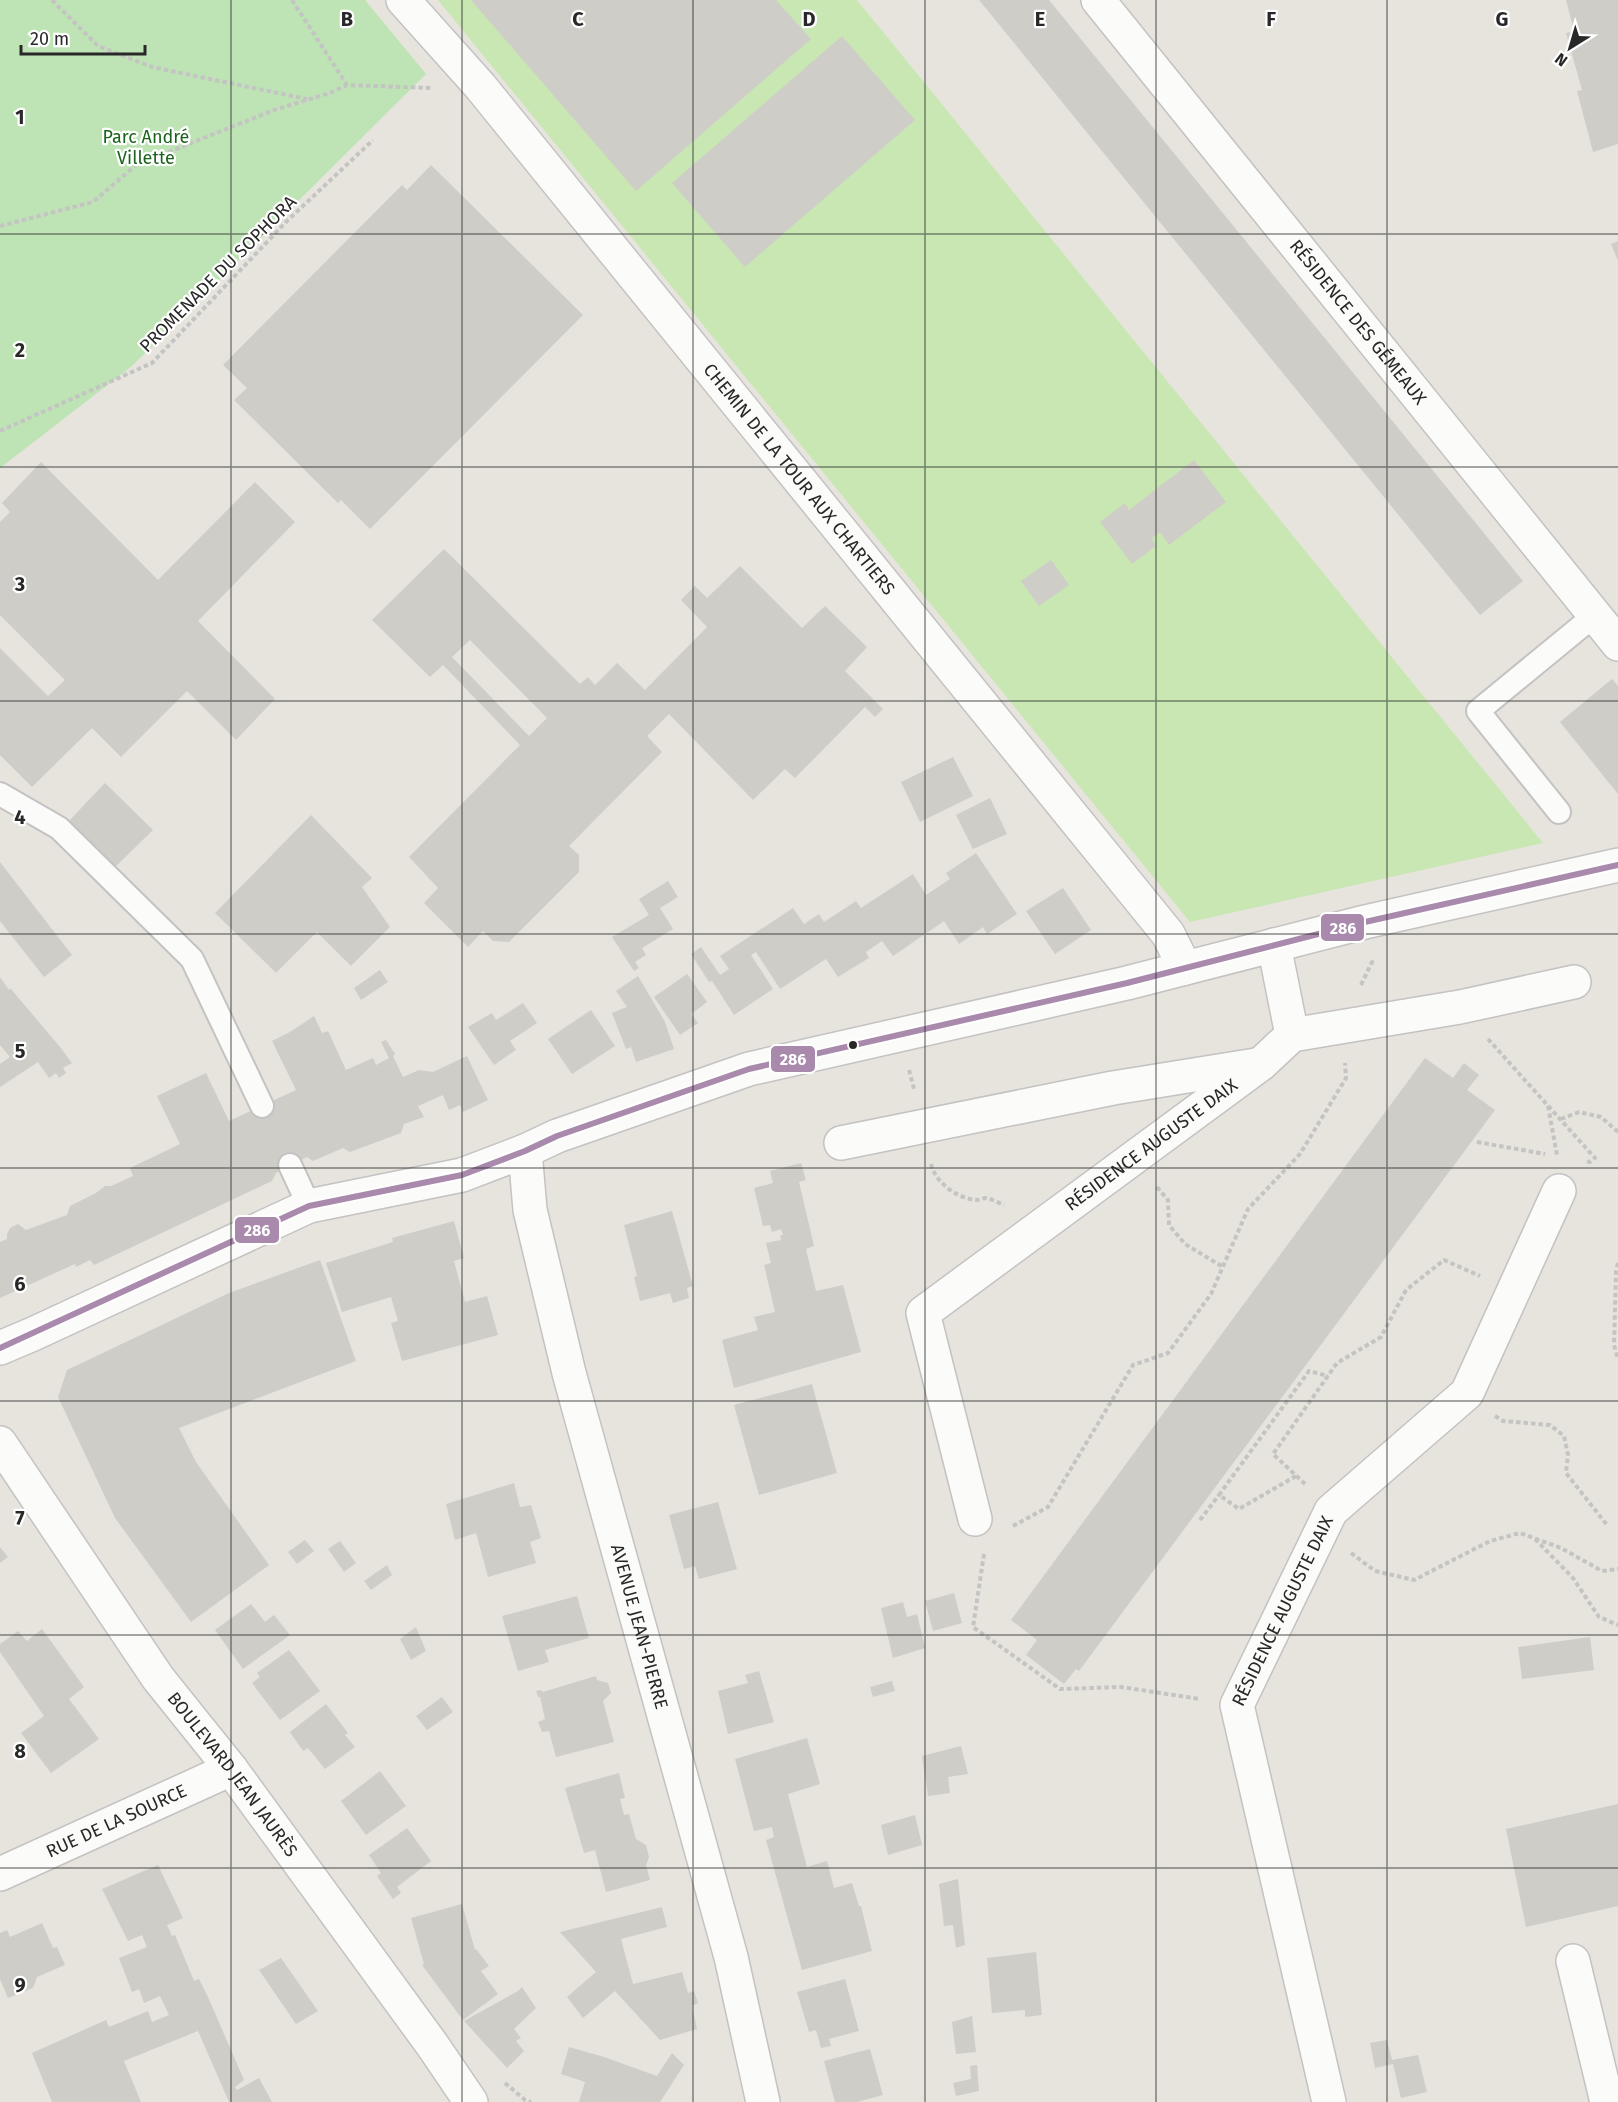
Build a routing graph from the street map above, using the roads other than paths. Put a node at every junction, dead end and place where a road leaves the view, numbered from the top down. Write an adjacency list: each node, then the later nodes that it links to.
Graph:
1 (403, 0): 9 (street, CHEMIN DE LA TOUR AUX CHARTIERS)
2 (1098, 0): 3 (street, RÉSIDENCE DES GÉMEAUX)
3 (1595, 615): 4 (street, RÉSIDENCE DES GÉMEAUX); 6 (lane)
4 (1618, 644)
5 (0, 794): 13 (lane)
6 (1559, 812)
7 (1618, 865): 8 (street)
8 (1274, 945): 9 (street); 11 (street)
9 (1185, 968): 15 (street)
10 (1574, 982): 11 (street)
11 (1292, 1035): 12 (street, RÉSIDENCE AUGUSTE DAIX)
12 (1261, 1064): 14 (street, RÉSIDENCE AUGUSTE DAIX); 21 (street, RÉSIDENCE AUGUSTE DAIX)
13 (262, 1106)
14 (841, 1143)
15 (525, 1151): 18 (street); 26 (street, AVENUE JEAN-PIERRE)
16 (290, 1165): 18 (lane)
17 (1559, 1191): 27 (street, RÉSIDENCE AUGUSTE DAIX)
18 (309, 1206): 19 (street)
19 (0, 1348)
20 (0, 1443): 22 (street, BOULEVARD JEAN JAURÈS)
21 (981, 1530)
22 (231, 1769): 23 (street, RUE DE LA SOURCE); 25 (street, BOULEVARD JEAN JAURÈS)
23 (0, 1875)
24 (1573, 1961): 28 (street)
25 (471, 2102)
26 (763, 2102)
27 (1329, 2102)
28 (1607, 2102)

